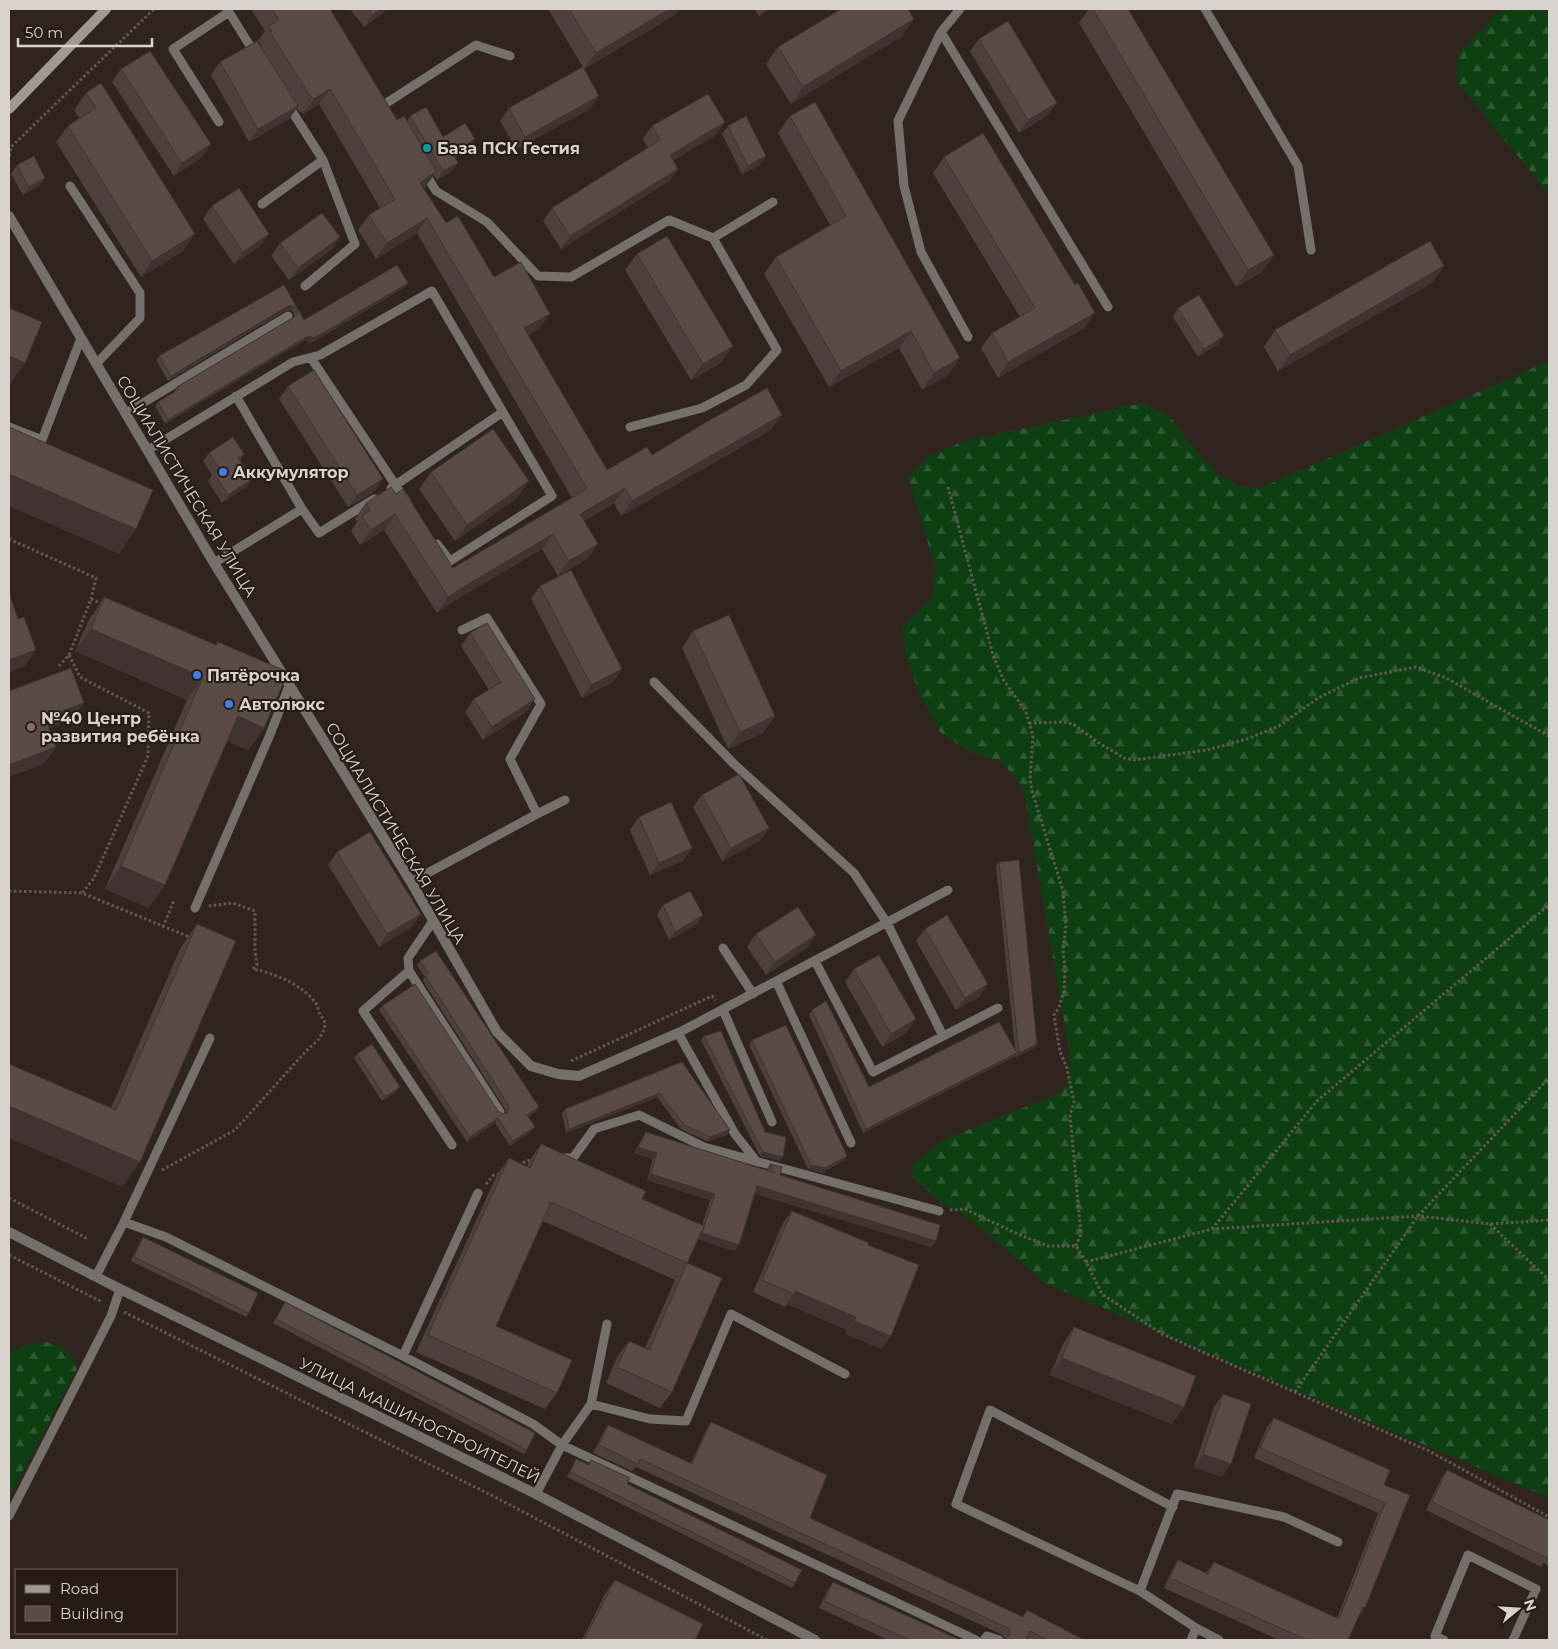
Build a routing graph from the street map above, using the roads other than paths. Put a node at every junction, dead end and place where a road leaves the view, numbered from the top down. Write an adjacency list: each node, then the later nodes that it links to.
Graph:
1 (106, 9): 10 (main road)
2 (960, 9): 5 (lane)
3 (1205, 9): 19 (lane)
4 (228, 10): 7 (lane); 11 (lane)
5 (941, 32): 21 (lane); 23 (lane)
6 (510, 56): 9 (lane)
7 (260, 60)
8 (286, 101): 12 (lane)
9 (384, 103)
10 (9, 109)
11 (219, 122)
12 (323, 160): 16 (lane); 20 (lane)
13 (421, 166): 18 (lane)
14 (70, 186): 26 (lane)
15 (773, 202): 18 (lane)
16 (262, 204)
17 (9, 216): 24 (street, СОЦИАЛИСТИЧЕСКАЯ УЛИЦА)
18 (713, 238): 31 (lane)
19 (1312, 250)
20 (305, 286)
21 (1108, 306)
22 (288, 316): 29 (lane)
23 (968, 337)
24 (81, 338): 26 (street, СОЦИАЛИСТИЧЕСКАЯ УЛИЦА); 30 (lane)
25 (310, 358): 27 (lane); 28 (lane); 33 (lane)
26 (96, 364): 29 (street, СОЦИАЛИСТИЧЕСКАЯ УЛИЦА)
27 (236, 396): 32 (lane); 37 (lane)
28 (503, 412): 33 (lane); 38 (lane)
29 (126, 413): 32 (street, СОЦИАЛИСТИЧЕСКАЯ УЛИЦА)
30 (9, 427)
31 (630, 427)
32 (148, 450): 39 (street, СОЦИАЛИСТИЧЕСКАЯ УЛИЦА)
33 (395, 486): 34 (lane); 36 (lane)
34 (386, 491)
35 (378, 496): 37 (lane)
36 (411, 508)
37 (302, 509): 39 (lane)
38 (433, 539)
39 (214, 563): 42 (street, СОЦИАЛИСТИЧЕСКАЯ УЛИЦА)
40 (462, 630): 44 (lane)
41 (654, 682): 49 (lane)
42 (289, 686): 45 (street, СОЦИАЛИСТИЧЕСКАЯ УЛИЦА); 47 (lane)
43 (565, 800): 44 (lane)
44 (537, 814): 45 (lane)
45 (411, 882): 48 (street, СОЦИАЛИСТИЧЕСКАЯ УЛИЦА)
46 (948, 890): 49 (lane)
47 (195, 908)
48 (433, 921): 52 (lane); 57 (street, СОЦИАЛИСТИЧЕСКАЯ УЛИЦА)
49 (888, 922): 51 (lane); 58 (lane)
50 (723, 948): 54 (lane)
51 (815, 961): 53 (lane); 58 (lane)
52 (409, 971): 60 (lane); 63 (lane)
53 (776, 981): 54 (lane); 62 (lane)
54 (753, 994): 56 (lane)
55 (998, 1008): 58 (lane)
56 (723, 1010): 57 (lane); 61 (lane)
57 (678, 1033): 65 (lane)
58 (943, 1036)
59 (210, 1038): 68 (lane)
60 (500, 1112)
61 (772, 1122)
62 (851, 1143)
63 (452, 1145)
64 (545, 1154): 65 (lane)
65 (757, 1162): 67 (lane)
66 (478, 1193): 73 (lane)
67 (939, 1211)
68 (124, 1222): 70 (lane); 73 (lane)
69 (9, 1232): 70 (street, УЛИЦА МАШИНОСТРОИТЕЛЕЙ)
70 (96, 1276): 71 (street, УЛИЦА МАШИНОСТРОИТЕЛЕЙ)
71 (120, 1290): 77 (street, УЛИЦА МАШИНОСТРОИТЕЛЕЙ); 79 (lane)
72 (607, 1324): 75 (lane)
73 (403, 1356): 76 (lane)
74 (845, 1374): 75 (lane)
75 (591, 1404): 76 (lane)
76 (562, 1445): 77 (lane); 84 (lane)
77 (536, 1494): 83 (street, УЛИЦА МАШИНОСТРОИТЕЛЕЙ)
78 (1172, 1507): 80 (lane); 81 (lane); 81 (lane)
79 (9, 1516)
80 (1338, 1542)
81 (1140, 1591): 82 (lane)
82 (1196, 1628): 87 (lane); 88 (lane)
83 (815, 1640)
84 (976, 1640)
85 (984, 1640): 86 (lane)
86 (999, 1640)
87 (1191, 1640)
88 (1219, 1640)
89 (1444, 1640): 90 (lane)
90 (1513, 1640)

